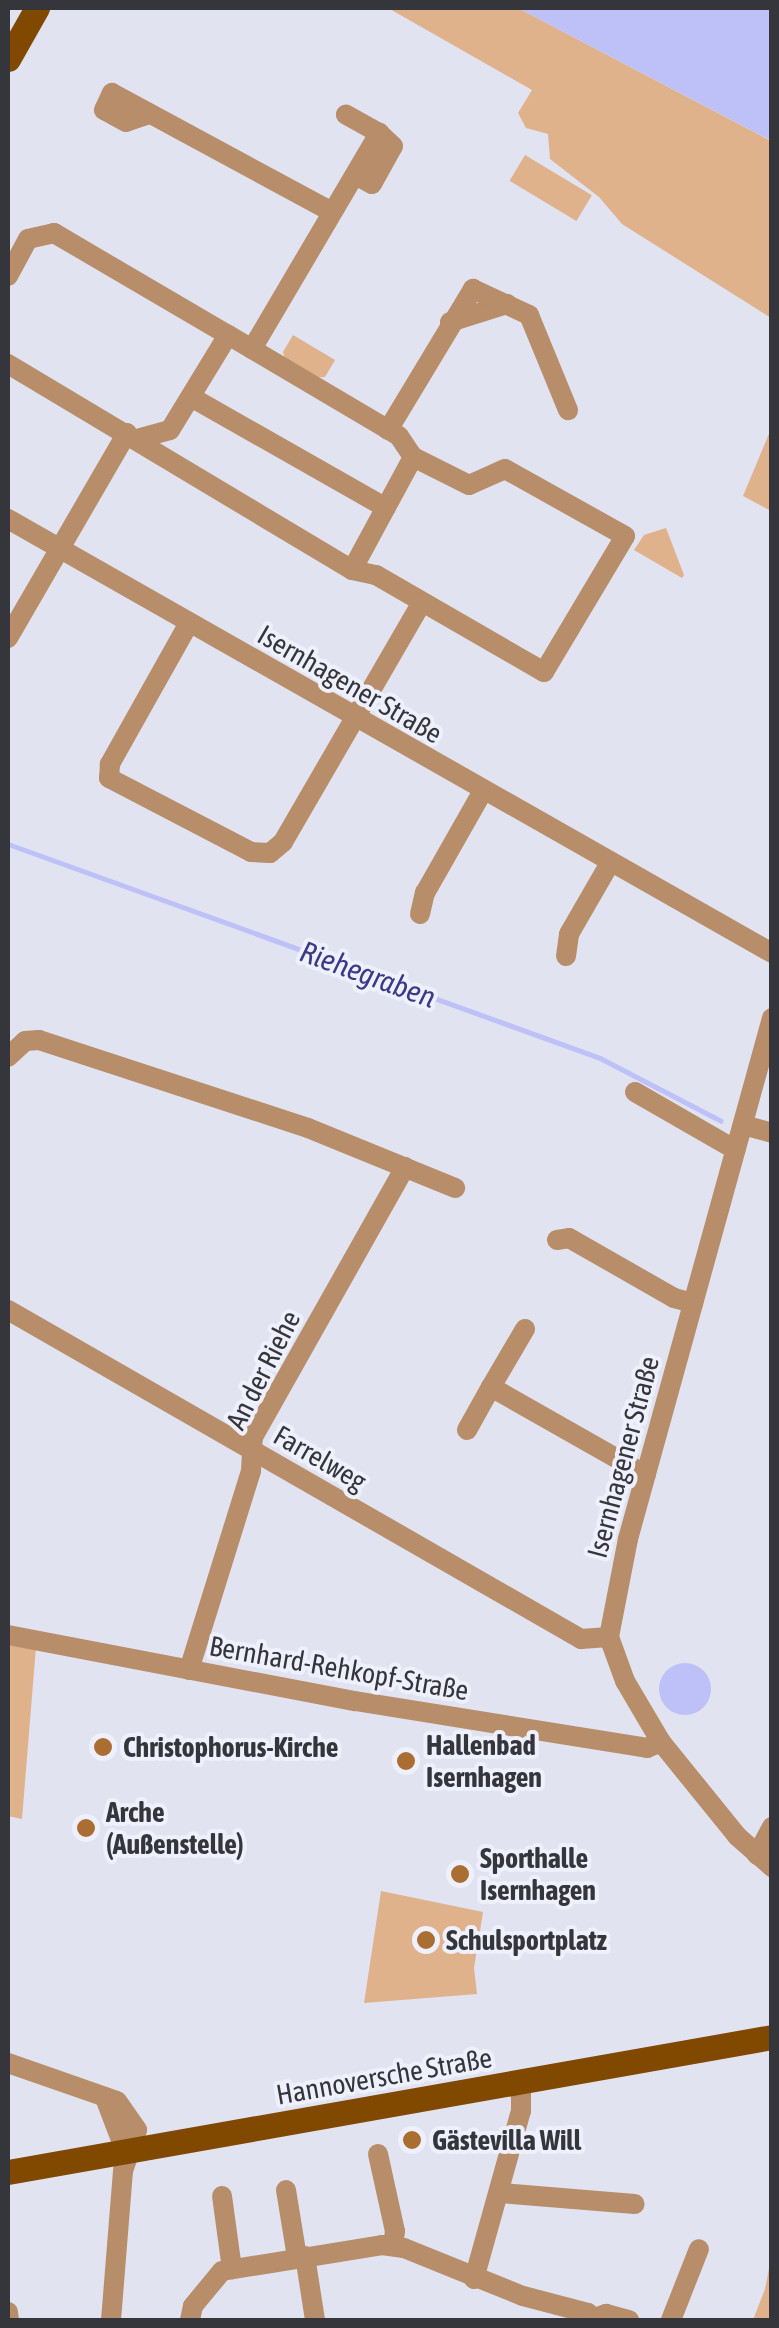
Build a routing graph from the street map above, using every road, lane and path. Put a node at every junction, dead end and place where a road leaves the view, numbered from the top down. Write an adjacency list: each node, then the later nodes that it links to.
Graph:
1 (37, 8): 2 (main road)
2 (8, 58)
3 (148, 114): 5 (street)
4 (346, 115): 5 (street)
5 (332, 212): 8 (street)
6 (8, 276): 7 (street)
7 (228, 334): 8 (street); 10 (street)
8 (252, 348): 12 (street)
9 (8, 364): 13 (street)
10 (191, 397): 13 (street); 15 (street)
11 (568, 410): 12 (street)
12 (388, 430): 14 (street)
13 (132, 436): 17 (street); 18 (street)
14 (413, 456): 15 (street); 19 (street)
15 (386, 508): 18 (street)
16 (8, 520): 17 (street, Isernhagener Straße)
17 (59, 550): 20 (street, Isernhagener Straße); 21 (street)
18 (352, 570): 19 (street)
19 (422, 602): 22 (street)
20 (189, 623): 22 (street, Isernhagener Straße); 22 (street)
21 (8, 638)
22 (353, 719): 23 (street, Isernhagener Straße)
23 (483, 790): 24 (street, Isernhagener Straße); 25 (street)
24 (610, 863): 26 (street, Isernhagener Straße); 27 (street)
25 (420, 914)
26 (772, 953)
27 (566, 956)
28 (772, 1018): 31 (street, Isernhagener Straße)
29 (8, 1058): 34 (street)
30 (634, 1092): 33 (street)
31 (743, 1124): 32 (street); 33 (street, Isernhagener Straße)
32 (772, 1132)
33 (736, 1150): 37 (street, Isernhagener Straße)
34 (405, 1167): 35 (street); 42 (street, An der Riehe)
35 (456, 1188)
36 (557, 1240): 37 (street)
37 (693, 1303): 43 (street, Isernhagener Straße)
38 (8, 1310): 42 (street, Farrelweg)
39 (525, 1328): 40 (street)
40 (491, 1388): 41 (street); 43 (street)
41 (467, 1430)
42 (252, 1451): 45 (street, Farrelweg); 46 (street, An der Riehe)
43 (646, 1474): 45 (street, Isernhagener Straße)
44 (8, 1635): 46 (street, Bernhard-Rehkopf-Straße)
45 (610, 1637): 47 (street, Isernhagener Straße)
46 (189, 1670): 47 (street, Bernhard-Rehkopf-Straße)
47 (661, 1742): 49 (street, Isernhagener Straße)
48 (772, 1827): 49 (street)
49 (764, 1861)
50 (772, 2037): 52 (main road, Hannoversche Straße)
51 (8, 2063): 53 (street)
52 (520, 2082): 53 (main road, Hannoversche Straße); 57 (street)
53 (126, 2152): 55 (main road, Hannoversche Straße); 67 (street)
54 (378, 2154): 60 (street)
55 (8, 2172)
56 (286, 2190): 62 (street)
57 (500, 2192): 59 (street); 64 (street)
58 (222, 2196): 63 (street)
59 (635, 2204)
60 (393, 2245): 62 (street); 64 (street)
61 (699, 2249): 72 (street)
62 (301, 2257): 63 (street); 69 (street)
63 (232, 2269): 68 (street)
64 (474, 2279): 70 (street)
65 (8, 2312): 66 (street)
66 (9, 2320)
67 (111, 2320)
68 (190, 2320)
69 (315, 2320)
70 (596, 2320): 71 (street)
71 (630, 2320)
72 (671, 2320)

